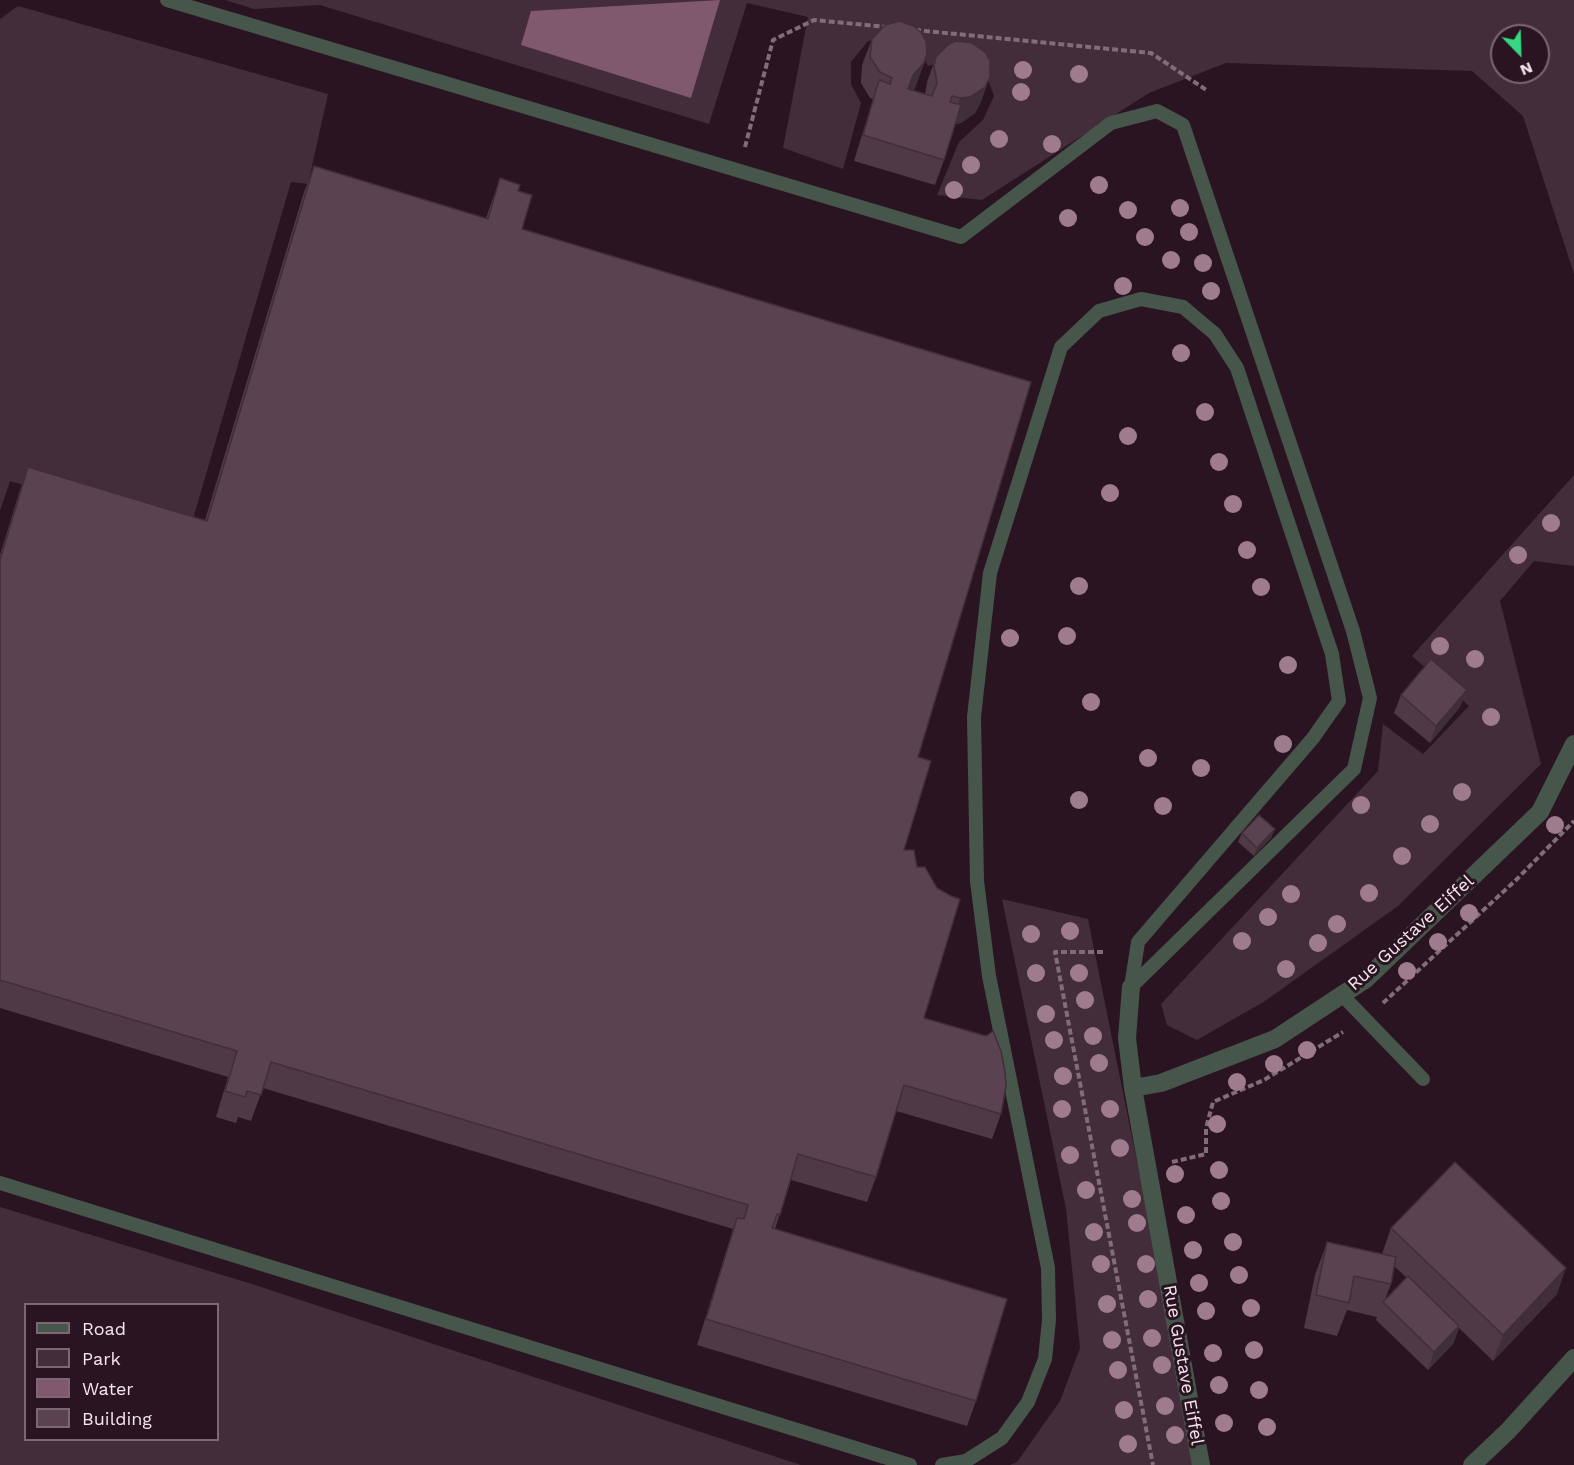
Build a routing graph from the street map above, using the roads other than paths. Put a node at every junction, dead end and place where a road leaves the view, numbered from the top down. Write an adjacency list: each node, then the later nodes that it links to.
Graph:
1 (167, 0): 3 (lane)
2 (1574, 744): 4 (street, Rue Gustave Eiffel)
3 (1131, 987): 6 (street, Rue Gustave Eiffel); 10 (lane)
4 (1342, 995): 5 (lane); 6 (street, Rue Gustave Eiffel)
5 (1423, 1079)
6 (1133, 1088): 11 (street, Rue Gustave Eiffel)
7 (0, 1183): 9 (lane)
8 (1574, 1358): 12 (street)
9 (910, 1465)
10 (942, 1465)
11 (1201, 1465)
12 (1472, 1465)

